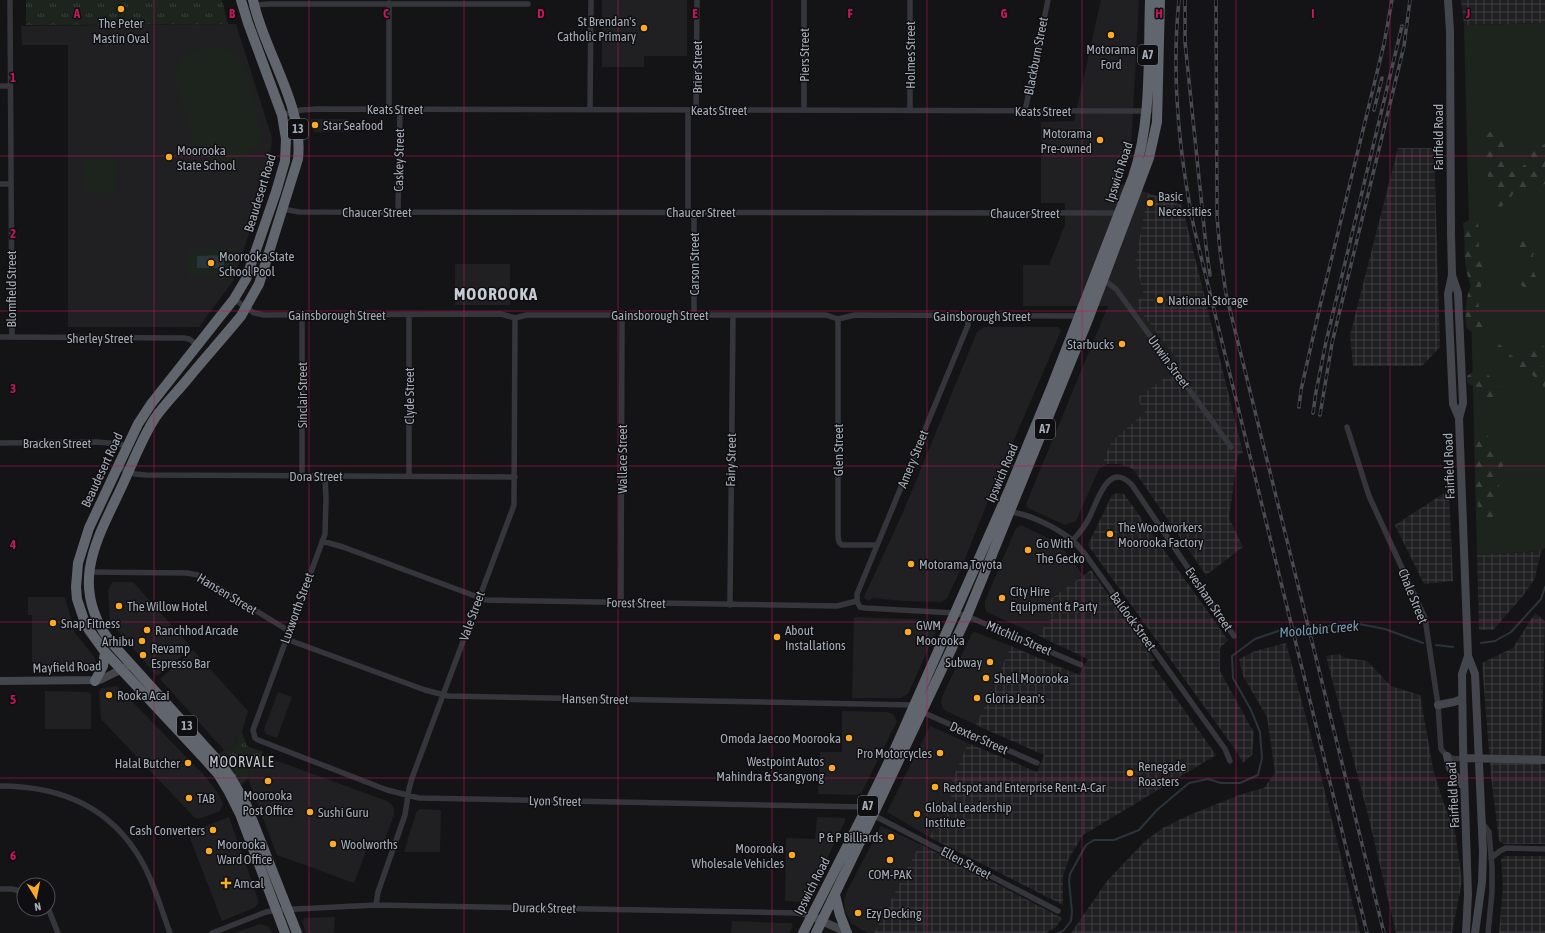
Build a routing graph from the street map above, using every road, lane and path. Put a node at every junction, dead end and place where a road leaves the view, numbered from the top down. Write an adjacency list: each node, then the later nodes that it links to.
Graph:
1 (10, 0): 15 (street, Blomfield Street)
2 (241, 0): 27 (highway, Beaudesert Road / 13)
3 (591, 0): 18 (street)
4 (697, 0): 20 (street, Brier Street)
5 (804, 0): 21 (street, Piers Street)
6 (910, 0): 22 (street, Holmes Street)
7 (1048, 0): 23 (street, Blackburn Street)
8 (1150, 0): 24 (highway, Ipswich Road / A7)
9 (1160, 0): 25 (highway, Ipswich Road / A7)
10 (1448, 0): 76 (main road, Fairfield Road)
11 (253, 3): 12 (street); 26 (highway, Beaudesert Road / 13)
12 (389, 3): 13 (street); 16 (street)
13 (528, 4)
14 (0, 86): 15 (street)
15 (10, 86): 29 (street, Blomfield Street)
16 (389, 109): 17 (street, Keats Street); 26 (street, Keats Street)
17 (400, 109): 18 (street, Keats Street); 31 (street, Caskey Street)
18 (590, 110): 19 (street, Keats Street)
19 (688, 110): 20 (street, Keats Street); 32 (street, Carson Street)
20 (696, 110): 21 (street, Keats Street)
21 (804, 110): 22 (street, Keats Street)
22 (910, 111): 23 (street, Keats Street)
23 (1025, 111): 24 (street, Keats Street)
24 (1146, 111): 25 (street, Keats Street); 33 (highway, Ipswich Road / A7)
25 (1158, 111): 34 (highway, Ipswich Road / A7)
26 (293, 112): 27 (street, Keats Street); 30 (highway, Beaudesert Road / 13)
27 (282, 115): 35 (highway, Beaudesert Road / 13)
28 (0, 184): 29 (street)
29 (11, 184): 47 (street, Blomfield Street)
30 (283, 209): 31 (street, Chaucer Street); 36 (highway, Beaudesert Road / 13)
31 (398, 212): 32 (street, Chaucer Street)
32 (691, 212): 33 (street, Chaucer Street); 40 (street, Carson Street)
33 (1119, 213): 43 (highway, Ipswich Road / A7)
34 (1104, 280): 44 (highway, Ipswich Road / A7); 53 (street, Unwin Street)
35 (234, 299): 36 (street, Gainsborough Street); 49 (highway, Beaudesert Road / 13)
36 (246, 308): 37 (street, Gainsborough Street); 54 (highway, Beaudesert Road / 13)
37 (302, 315): 38 (street, Gainsborough Street); 57 (street, Sinclair Street)
38 (409, 315): 45 (street, Gainsborough Street); 59 (street, Clyde Street)
39 (622, 315): 40 (street, Gainsborough Street); 45 (street, Gainsborough Street); 68 (street, Wallace Street)
40 (694, 315): 41 (street, Gainsborough Street)
41 (733, 316): 46 (street, Gainsborough Street); 69 (street, Fairy Street)
42 (968, 316): 43 (street, Gainsborough Street); 46 (street, Gainsborough Street); 64 (street, Amery Street)
43 (1078, 316): 44 (street, Gainsborough Street); 70 (highway, Ipswich Road / A7)
44 (1090, 317): 61 (highway, Ipswich Road / A7)
45 (515, 318): 60 (street, Vale Street)
46 (838, 320): 64 (street, Glen Street)
47 (12, 337): 48 (street, Sherley Street); 49 (street, Sherley Street)
48 (0, 338)
49 (198, 345): 52 (highway, Beaudesert Road / 13)
50 (1347, 427): 85 (street, Chale Street)
51 (0, 443): 52 (street, Bracken Street)
52 (126, 447): 54 (street, Bracken Street); 55 (highway, Beaudesert Road / 13)
53 (1231, 447)
54 (137, 452): 56 (highway, Beaudesert Road / 13)
55 (118, 467): 56 (street, Dora Street); 75 (highway, Beaudesert Road / 13)
56 (129, 472): 57 (street, Dora Street); 65 (highway, Beaudesert Road / 13)
57 (302, 476): 58 (street, Dora Street)
58 (325, 476): 59 (street, Dora Street); 63 (street, Luxworth Street)
59 (409, 476): 60 (street, Dora Street)
60 (515, 477): 66 (street, Vale Street)
61 (1010, 512): 62 (street, Baldock Street); 71 (highway, Ipswich Road / A7)
62 (1073, 540): 73 (street, Evesham Street); 92 (street, Baldock Street)
63 (322, 541): 66 (street, Forest Street); 72 (street, Luxworth Street)
64 (877, 546): 67 (street, Amery Street)
65 (89, 572): 72 (street, Hansen Street); 77 (highway, Beaudesert Road / 13)
66 (479, 598): 68 (street, Forest Street); 82 (street, Vale Street)
67 (856, 601): 69 (street, Forest Street); 70 (street)
68 (621, 603): 69 (street, Forest Street)
69 (730, 605)
70 (956, 612): 71 (street, Mitchlin Street); 84 (highway, Ipswich Road / A7)
71 (967, 616): 78 (street, Mitchlin Street); 86 (highway, Ipswich Road / A7)
72 (289, 631): 74 (street, Luxworth Street)
73 (1234, 636)
74 (286, 639): 82 (street, Hansen Street); 87 (street, Luxworth Street)
75 (105, 652): 79 (highway, Beaudesert Road / 13); 81 (highway)
76 (1468, 656): 83 (main road, Fairfield Road); 90 (main road, Fairfield Road)
77 (130, 664): 79 (main road, Mayfield Road); 106 (highway, Beaudesert Road / 13)
78 (1082, 665)
79 (121, 670): 81 (main road, Mayfield Road); 107 (highway, Beaudesert Road / 13)
80 (0, 680): 81 (main road, Mayfield Road)
81 (95, 681)
82 (443, 696): 84 (street, Hansen Street); 96 (street, Vale Street)
83 (1462, 698): 85 (main road); 89 (main road, Fairfield Road)
84 (914, 705): 97 (highway, Ipswich Road / A7)
85 (1438, 705): 88 (street, Chale Street)
86 (922, 712): 93 (street, Dexter Street); 98 (highway, Ipswich Road / A7)
87 (254, 738): 96 (street, Lyon Street)
88 (1447, 756): 89 (street); 95 (main road)
89 (1463, 758): 90 (main road); 95 (main road, Fairfield Road)
90 (1478, 759): 91 (main road); 99 (main road, Fairfield Road)
91 (1545, 760)
92 (1230, 761)
93 (1037, 763)
94 (0, 786): 113 (street)
95 (1464, 787): 120 (main road, Fairfield Road)
96 (408, 796): 97 (street, Lyon Street); 105 (street, Vale Street)
97 (867, 807): 109 (highway, Ipswich Road / A7)
98 (874, 816): 104 (highway, Ipswich Road / A7); 108 (street, Ellen Street)
99 (1481, 822): 101 (street, Fairfield Road); 121 (main road, Fairfield Road)
100 (1545, 849): 101 (street)
101 (1491, 858): 122 (street, Fairfield Road)
102 (0, 889): 103 (street)
103 (16, 890)
104 (835, 895): 111 (highway, Ipswich Road / A7); 119 (highway)
105 (376, 906): 106 (street, Durack Street); 109 (street, Durack Street)
106 (288, 909): 107 (street, Durack Street); 116 (highway, Beaudesert Road / 13)
107 (277, 910): 114 (street, Durack Street); 115 (highway, Beaudesert Road / 13)
108 (1058, 911)
109 (811, 916): 111 (main road); 117 (highway, Ipswich Road / A7)
110 (52, 917): 112 (street)
111 (822, 922): 118 (highway, Ipswich Road / A7); 119 (main road)
112 (58, 933)
113 (170, 933)
114 (212, 933)
115 (285, 933)
116 (297, 933)
117 (803, 933)
118 (816, 933)
119 (847, 933)
120 (1466, 933)
121 (1475, 933)
122 (1488, 933)

